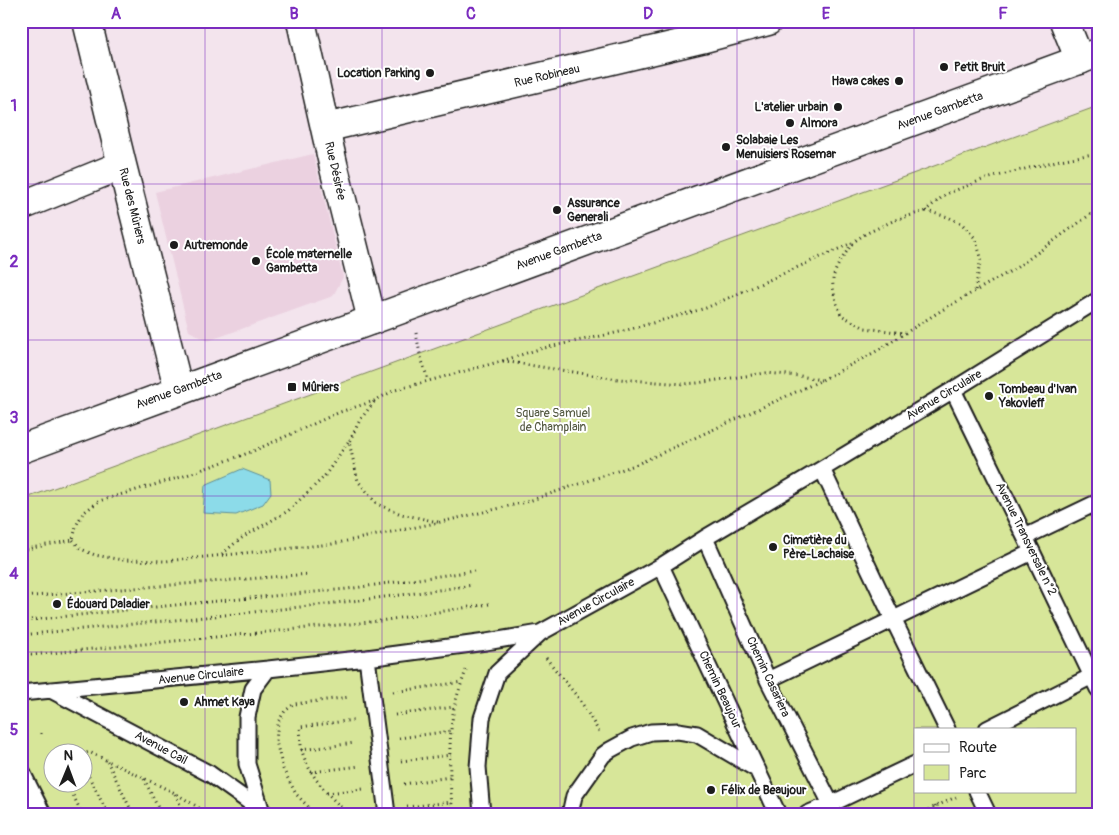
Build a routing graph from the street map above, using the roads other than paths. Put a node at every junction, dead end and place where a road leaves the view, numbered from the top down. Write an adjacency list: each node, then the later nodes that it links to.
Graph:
1 (88, 21): 7 (street, Rue des Mûriers)
2 (301, 21): 6 (street, Rue Désirée)
3 (768, 21): 6 (street, Rue Robineau)
4 (1064, 21): 5 (street)
5 (1089, 56): 10 (street, Avenue Gambetta)
6 (325, 128): 10 (street, Rue Désirée)
7 (122, 165): 8 (street); 12 (street, Rue des Mûriers)
8 (21, 206)
9 (1098, 300): 11 (lane, Avenue Circulaire)
10 (372, 320): 12 (street, Avenue Gambetta)
11 (953, 390): 14 (lane, Avenue Circulaire); 16 (lane, Avenue Transversale n°2)
12 (179, 391): 13 (street, Avenue Gambetta)
13 (21, 448)
14 (822, 469): 17 (lane, Avenue Circulaire); 20 (lane)
15 (1098, 502): 16 (lane)
16 (1025, 537): 18 (lane, Avenue Transversale n°2)
17 (705, 538): 19 (lane, Avenue Circulaire); 24 (lane, Chemin Casariera)
18 (1032, 552): 20 (lane); 25 (lane, Avenue Transversale n°2)
19 (661, 566): 21 (lane, Avenue Circulaire); 32 (lane, Chemin Beaujour)
20 (893, 619): 24 (lane); 28 (lane)
21 (536, 637): 22 (lane, Avenue Circulaire); 40 (lane)
22 (368, 658): 23 (lane, Avenue Circulaire); 39 (lane)
23 (268, 669): 26 (lane, Avenue Circulaire); 36 (lane)
24 (768, 680): 35 (lane, Chemin Casariera)
25 (1096, 680): 29 (lane)
26 (51, 690): 27 (lane, Avenue Circulaire); 36 (lane, Avenue Cail)
27 (21, 693)
28 (947, 728)
29 (989, 728)
30 (914, 765): 35 (lane)
31 (21, 770): 33 (lane)
32 (758, 770): 41 (lane); 42 (lane, Chemin Beaujour)
33 (30, 789): 37 (lane); 38 (lane)
34 (977, 792): 44 (lane)
35 (833, 809): 43 (lane)
36 (263, 811)
37 (25, 814)
38 (43, 814)
39 (387, 814)
40 (482, 814)
41 (570, 814)
42 (778, 814)
43 (807, 814)
44 (988, 814)

